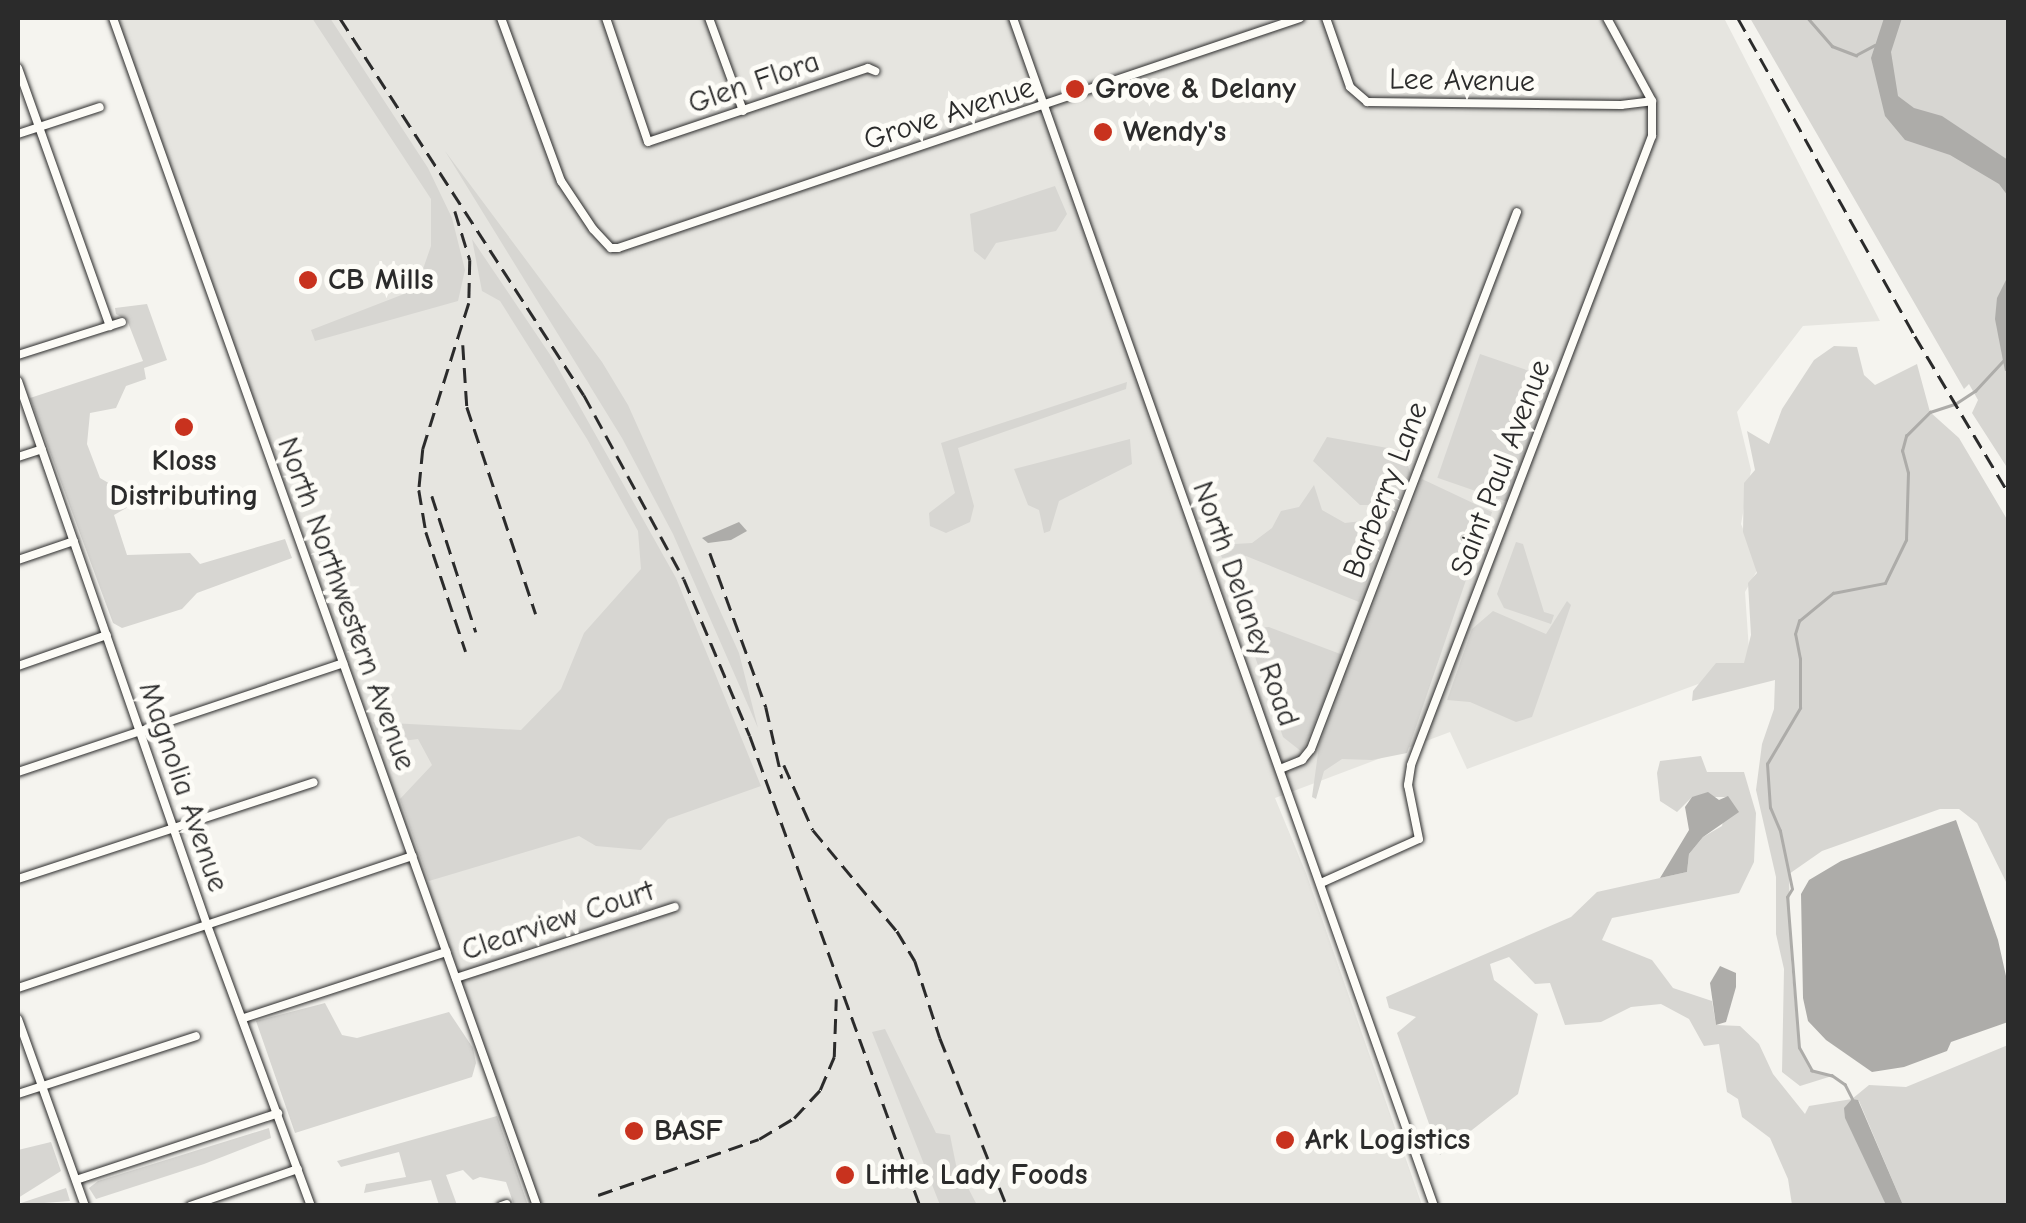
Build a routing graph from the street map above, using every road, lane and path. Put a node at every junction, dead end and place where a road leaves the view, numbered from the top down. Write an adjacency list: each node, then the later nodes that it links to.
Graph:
1 (113, 18): 27 (street, North Northwestern Avenue)
2 (501, 18): 12 (street, Grove Avenue)
3 (606, 18): 14 (street, Glen Flora)
4 (709, 18): 14 (street)
5 (1013, 18): 12 (street, North Delaney Road)
6 (1300, 18): 12 (street, Grove Avenue)
7 (1326, 18): 11 (street, Lee Avenue)
8 (1607, 18): 11 (street)
9 (18, 68): 15 (street)
10 (874, 71): 14 (street, Glen Flora)
11 (1652, 100): 36 (street, Saint Paul Avenue)
12 (1044, 106): 30 (street, North Delaney Road)
13 (100, 107): 15 (street)
14 (742, 111)
15 (38, 127): 16 (street); 19 (street)
16 (18, 134)
17 (1517, 212): 30 (street, Barberry Lane)
18 (122, 322): 19 (street)
19 (110, 326): 20 (street)
20 (18, 355)
21 (18, 381): 22 (street, Magnolia Avenue)
22 (42, 449): 23 (street); 24 (street, Magnolia Avenue)
23 (18, 456)
24 (74, 542): 25 (street); 26 (street, Magnolia Avenue)
25 (18, 560)
26 (106, 636): 28 (street); 29 (street, Magnolia Avenue)
27 (343, 662): 29 (street); 34 (street, North Northwestern Avenue)
28 (18, 666)
29 (140, 730): 31 (street); 33 (street, Magnolia Avenue)
30 (1280, 769): 36 (street, North Delaney Road)
31 (18, 772)
32 (314, 782): 33 (street)
33 (174, 828): 35 (street); 38 (street, Magnolia Avenue)
34 (412, 856): 38 (street); 39 (street, North Northwestern Avenue)
35 (18, 879)
36 (1321, 883): 54 (street, North Delaney Road)
37 (675, 907): 40 (street, Clearview Court)
38 (207, 925): 41 (street); 42 (street, Magnolia Avenue)
39 (446, 952): 40 (street, North Northwestern Avenue); 42 (street)
40 (456, 978): 53 (street, North Northwestern Avenue)
41 (18, 988)
42 (244, 1018): 47 (street, Magnolia Avenue)
43 (18, 1019): 45 (street)
44 (196, 1036): 45 (street)
45 (44, 1086): 46 (street); 49 (street)
46 (18, 1094)
47 (278, 1113): 48 (street, Magnolia Avenue); 49 (street)
48 (298, 1169): 51 (street); 52 (street, Magnolia Avenue)
49 (76, 1180): 50 (street)
50 (86, 1206)
51 (190, 1206)
52 (311, 1206)
53 (537, 1206)
54 (1434, 1206)

